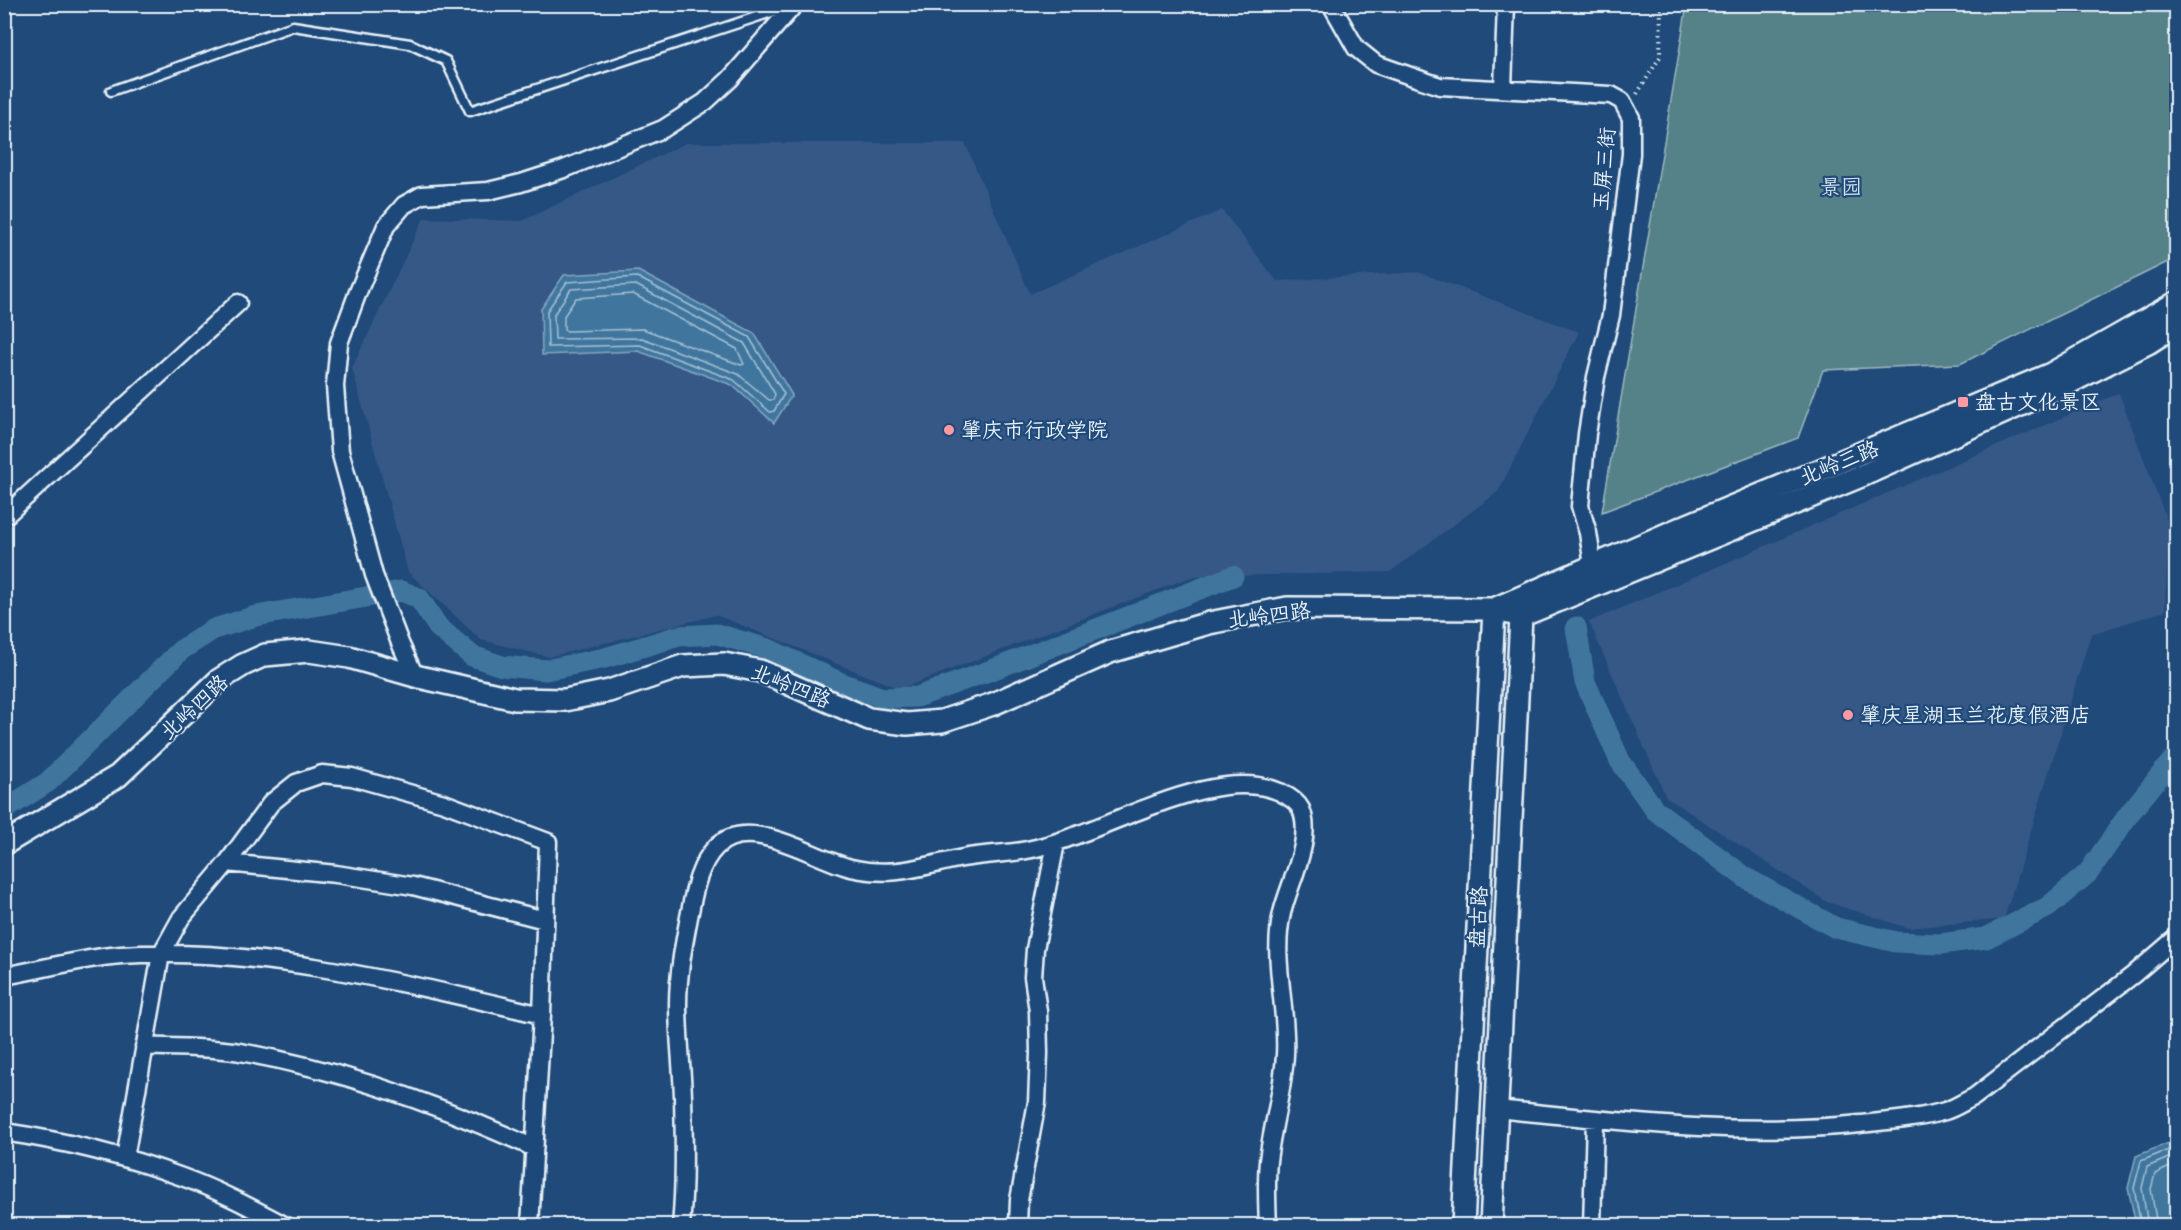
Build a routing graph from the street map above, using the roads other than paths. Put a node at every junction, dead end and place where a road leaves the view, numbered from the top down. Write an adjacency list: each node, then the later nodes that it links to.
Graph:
1 (795, 4): 5 (lane); 13 (street)
2 (1331, 4): 4 (street, 玉屏三街)
3 (1506, 4): 4 (street)
4 (1503, 88): 10 (street, 玉屏三街)
5 (111, 91)
6 (238, 303): 9 (street)
7 (2176, 303): 10 (street, 北岭三路)
8 (2176, 326): 12 (street, 北岭三路)
9 (4, 518)
10 (1593, 565): 11 (street, 北岭三路)
11 (1494, 609): 12 (street, 北岭四路); 13 (street, 北岭四路); 21 (street, 盘古路)
12 (1521, 616): 22 (street, 盘古路)
13 (416, 676): 15 (street, 北岭四路)
14 (1056, 843): 32 (street); 33 (street); 34 (street)
15 (4, 844)
16 (227, 863): 17 (street); 17 (street); 19 (street)
17 (545, 920): 23 (street)
18 (2176, 938): 26 (street)
19 (161, 954): 20 (street); 23 (street); 24 (street)
20 (4, 976)
21 (1475, 978): 22 (street); 35 (street, 盘古路)
22 (1503, 979): 25 (street, 盘古路)
23 (542, 1015): 28 (street)
24 (144, 1046): 28 (street); 29 (street)
25 (1496, 1109): 26 (street); 36 (street, 盘古路)
26 (1595, 1119): 37 (street)
27 (4, 1132): 29 (street)
28 (534, 1148): 31 (street)
29 (125, 1158): 30 (street)
30 (286, 1226)
31 (530, 1226)
32 (681, 1226)
33 (1018, 1226)
34 (1268, 1226)
35 (1462, 1226)
36 (1491, 1226)
37 (1592, 1226)

